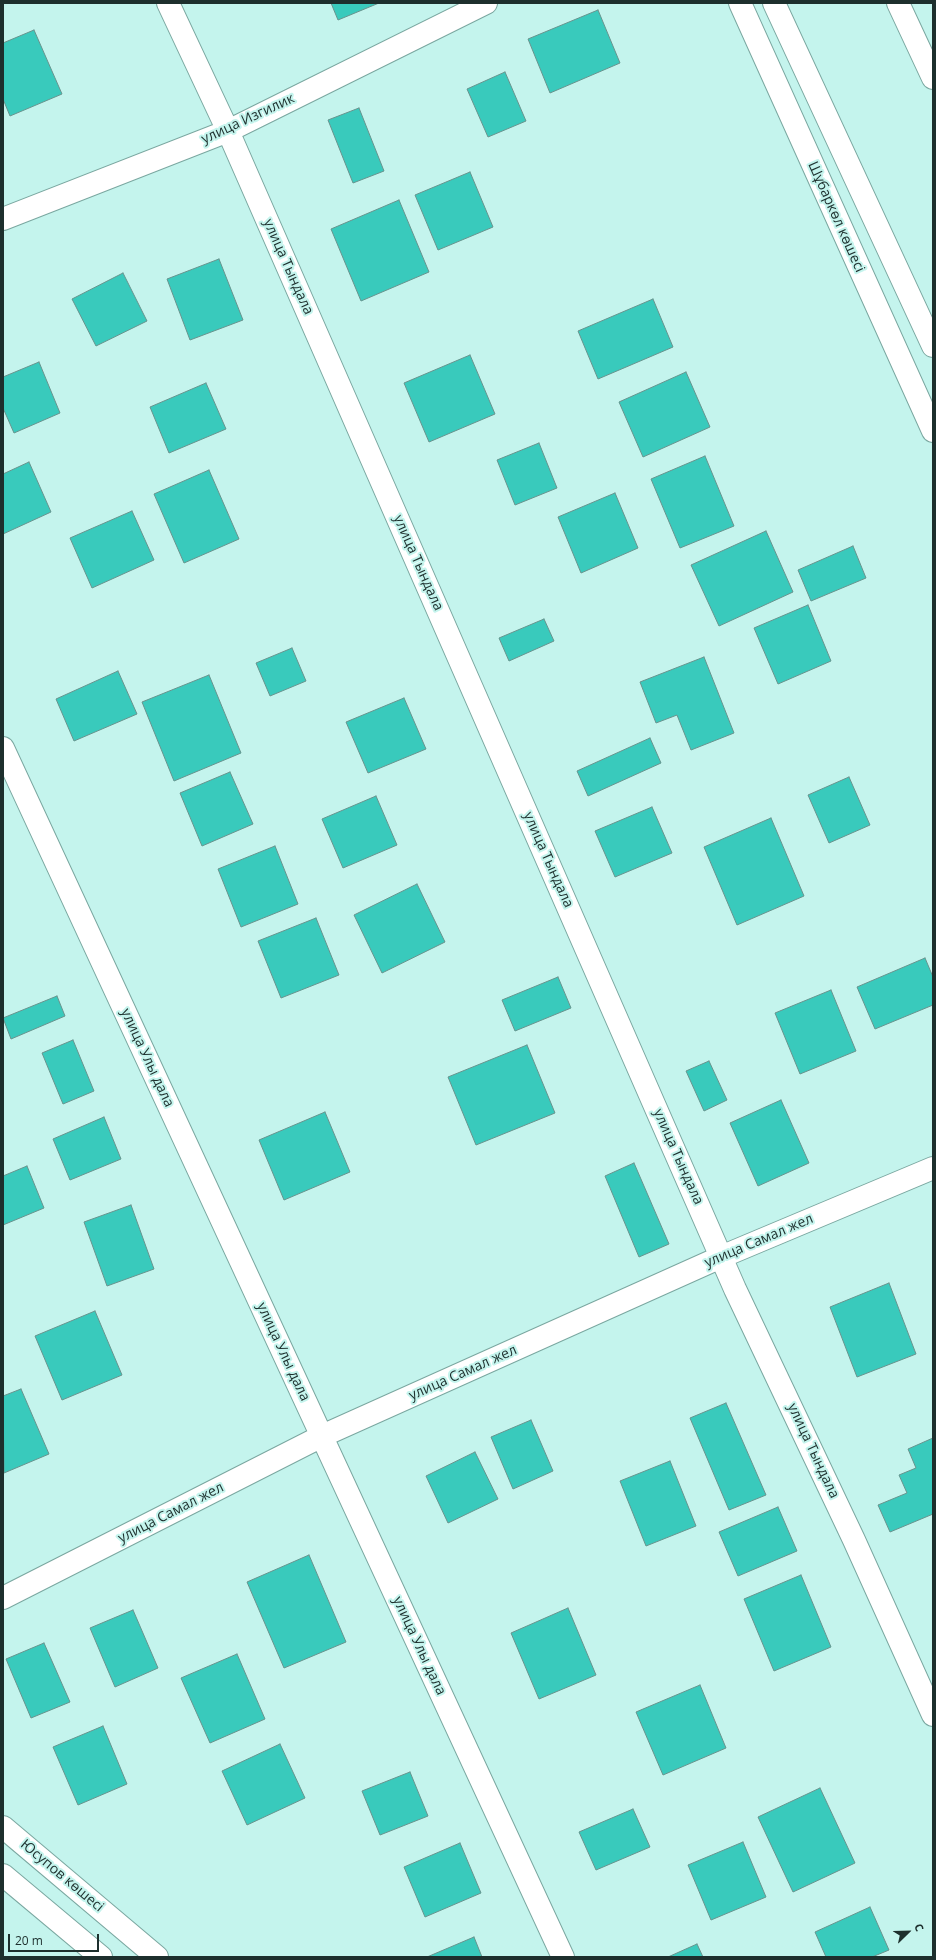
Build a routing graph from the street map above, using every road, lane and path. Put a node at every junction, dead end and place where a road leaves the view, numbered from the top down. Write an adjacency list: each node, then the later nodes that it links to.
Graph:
1 (168, 3): 7 (street, улица Тындала)
2 (486, 3): 7 (street, улица Изгилик)
3 (740, 3): 10 (street, Шұбаркөл көшесі)
4 (774, 3): 9 (street)
5 (898, 3): 6 (street)
6 (933, 78)
7 (228, 131): 8 (street, улица Изгилик); 13 (street, улица Тындала)
8 (3, 219)
9 (933, 346)
10 (933, 431)
11 (3, 748): 14 (street, улица Улы дала)
12 (933, 1168): 13 (street, улица Самал жел)
13 (721, 1257): 14 (street, улица Самал жел); 16 (street, улица Тындала)
14 (322, 1436): 15 (street, улица Самал жел); 21 (street, улица Улы дала)
15 (3, 1598)
16 (933, 1715)
17 (3, 1827): 20 (street, Юсупов көшесі)
18 (3, 1875): 19 (street)
19 (101, 1957)
20 (157, 1957)
21 (563, 1957)

